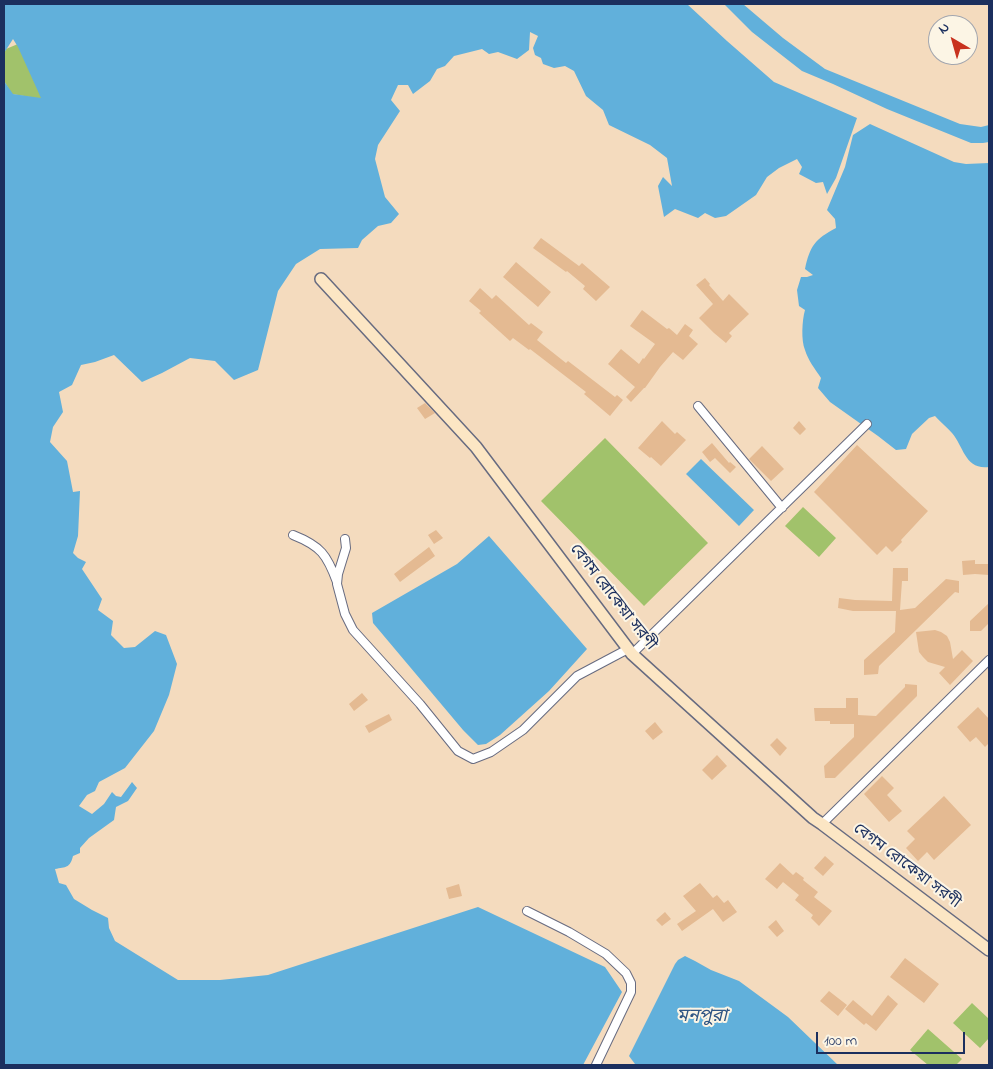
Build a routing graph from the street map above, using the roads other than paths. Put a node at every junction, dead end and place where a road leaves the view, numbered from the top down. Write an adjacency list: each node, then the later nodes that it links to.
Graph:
1 (321, 279): 8 (street, বেগম রোকেয়া সরণী)
2 (698, 406): 4 (street)
3 (867, 424): 4 (street)
4 (782, 508): 8 (street)
5 (293, 535): 7 (street)
6 (345, 539): 7 (street)
7 (337, 584): 8 (street)
8 (630, 652): 10 (street, বেগম রোকেয়া সরণী)
9 (989, 660): 10 (street)
10 (822, 824): 12 (street, বেগম রোকেয়া সরণী)
11 (527, 911): 13 (street)
12 (989, 950)
13 (596, 1065)

